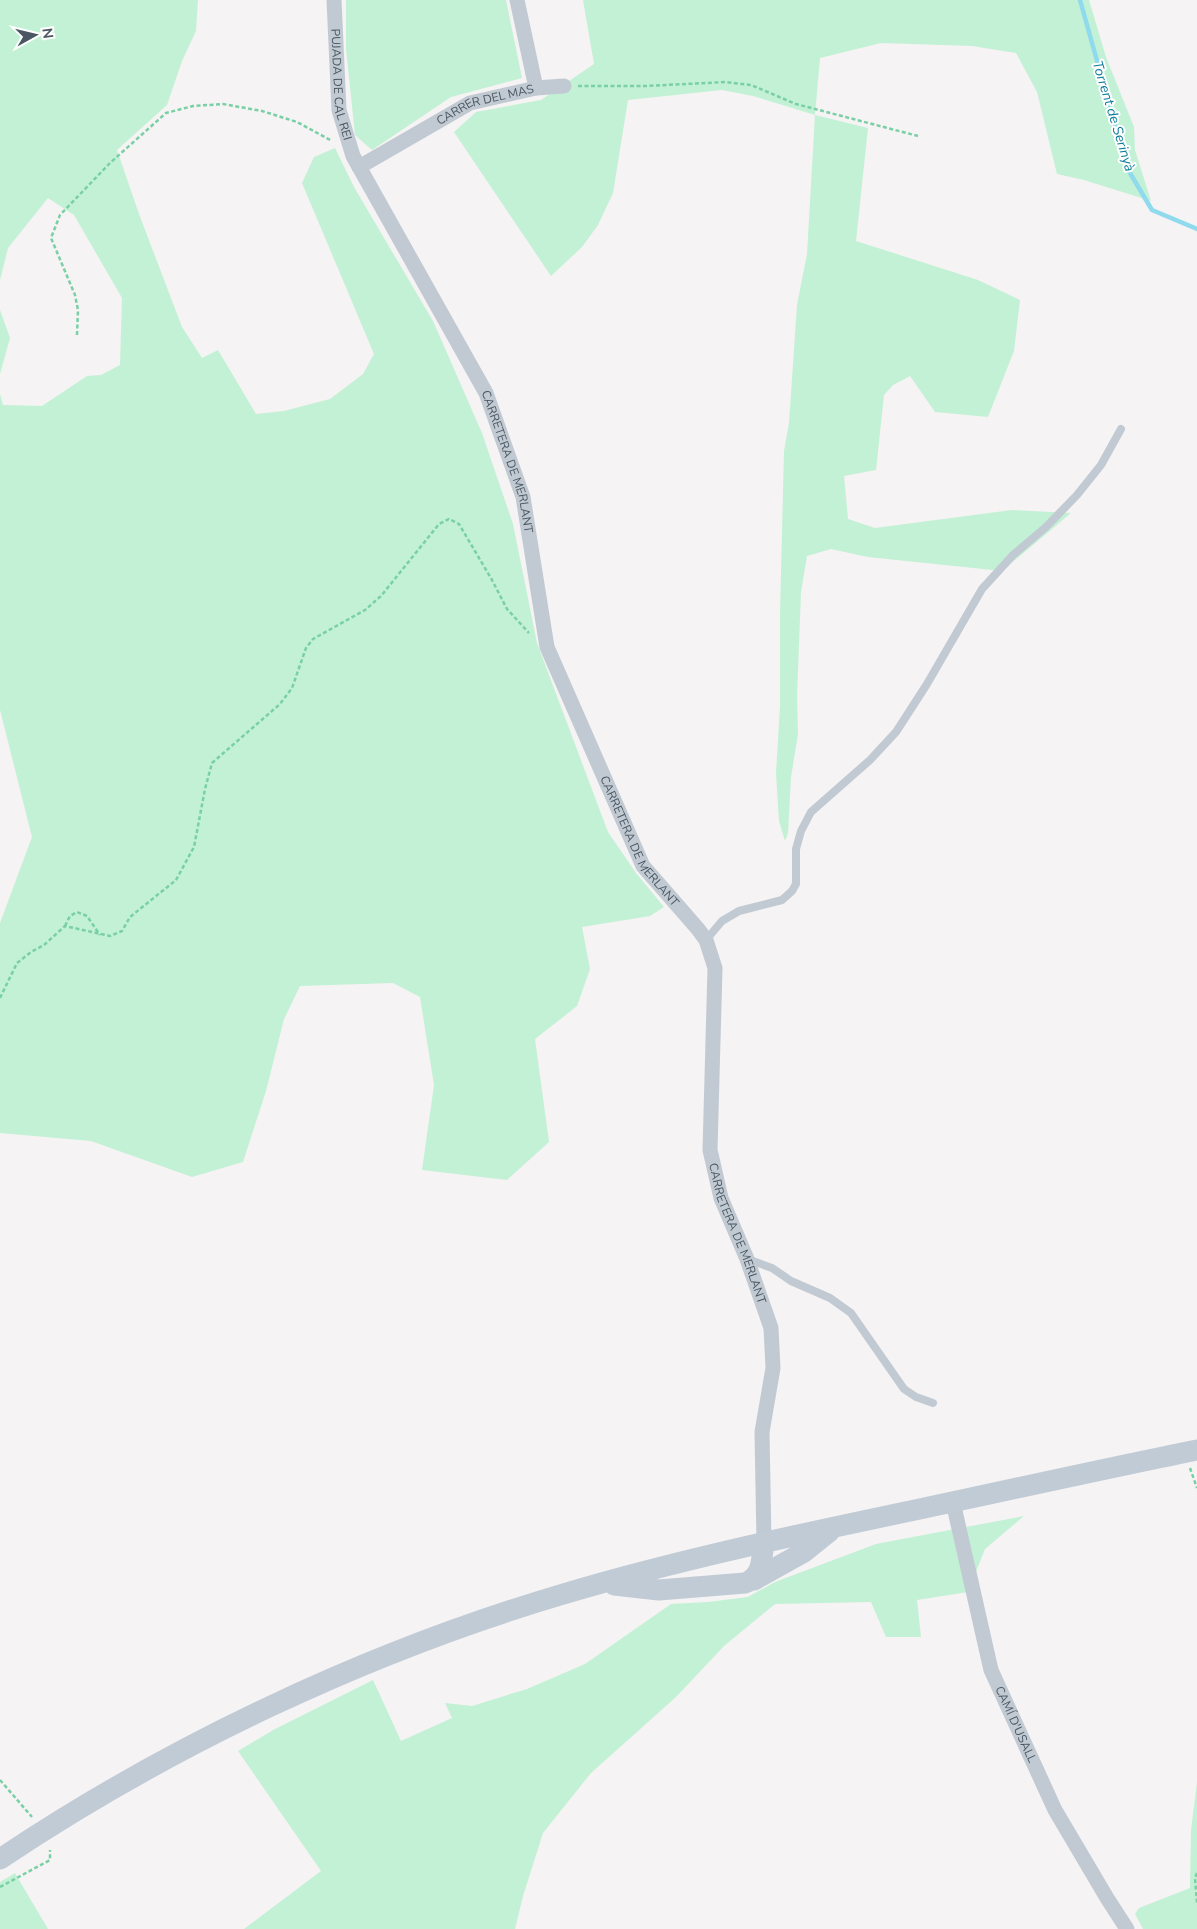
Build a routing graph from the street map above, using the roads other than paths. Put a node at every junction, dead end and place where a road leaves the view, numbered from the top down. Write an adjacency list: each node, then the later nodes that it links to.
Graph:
1 (334, 0): 5 (street, PUJADA DE CAL REI)
2 (517, 0): 4 (street, CARRER DEL MAS)
3 (564, 86): 4 (street)
4 (536, 88): 5 (street, CARRER DEL MAS)
5 (359, 167): 7 (street, CARRETERA DE MERLANT)
6 (1121, 429): 7 (lane)
7 (706, 940): 8 (street, CARRETERA DE MERLANT)
8 (747, 1259): 9 (lane); 13 (street, CARRETERA DE MERLANT)
9 (933, 1403)
10 (1197, 1450): 11 (main road)
11 (953, 1502): 12 (main road); 17 (street, CAMÍ D'USALL)
12 (834, 1527): 13 (main road); 14 (main road)
13 (764, 1543): 14 (main road); 15 (main road)
14 (754, 1580): 15 (main road)
15 (602, 1583): 16 (main road)
16 (0, 1859)
17 (1127, 1929)

